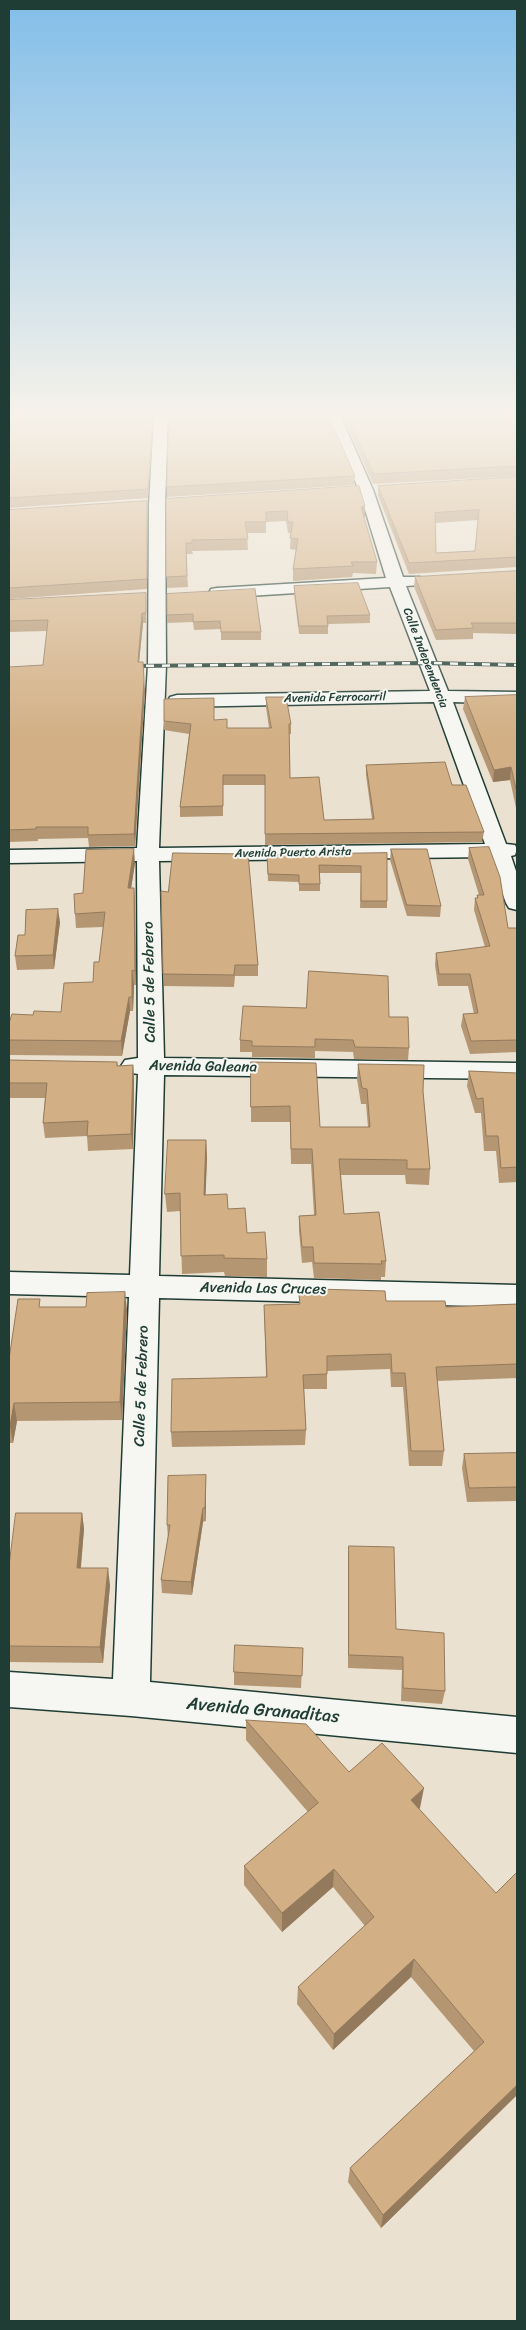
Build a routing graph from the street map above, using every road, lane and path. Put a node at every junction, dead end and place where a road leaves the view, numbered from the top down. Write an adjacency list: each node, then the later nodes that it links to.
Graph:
1 (159, 524): 8 (street, Calle 5 de Febrero)
2 (377, 524): 4 (street, Calle Independencia)
3 (433, 580): 4 (street)
4 (396, 582): 5 (street); 6 (street, Calle Independencia)
5 (196, 594)
6 (440, 696): 7 (street, Avenida Ferrocarril); 8 (street, Avenida Ferrocarril); 9 (street, Calle Independencia)
7 (517, 698)
8 (154, 701): 11 (street, Calle 5 de Febrero)
9 (507, 850): 11 (street, Avenida Puerto Arista); 12 (street, Calle Independencia)
10 (9, 856): 11 (street, Avenida Puerto Arista)
11 (148, 856): 14 (street, Calle 5 de Febrero)
12 (517, 903)
13 (113, 1066): 14 (street, Avenida Galeana)
14 (151, 1067): 15 (street, Avenida Galeana); 17 (street, Calle 5 de Febrero)
15 (517, 1071)
16 (9, 1282): 17 (street, Avenida Las Cruces)
17 (145, 1286): 18 (street, Avenida Las Cruces); 20 (street, Calle 5 de Febrero)
18 (517, 1296)
19 (9, 1690): 20 (street, Avenida Granaditas)
20 (131, 1698): 21 (street, Avenida Granaditas)
21 (517, 1735)

